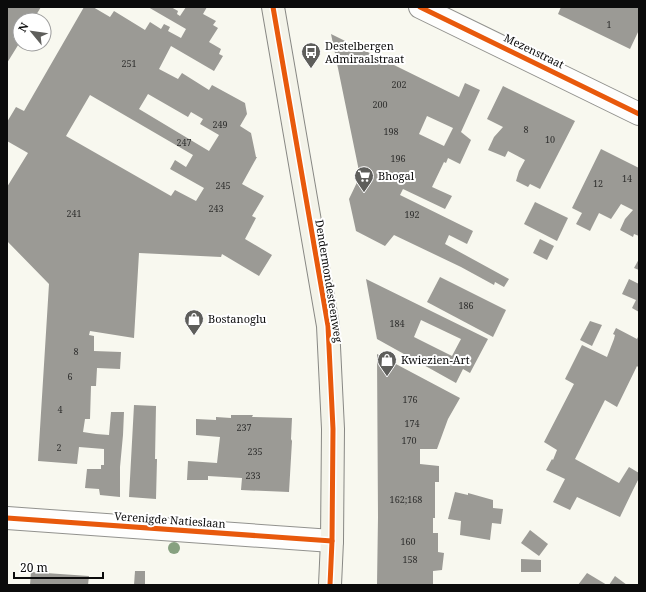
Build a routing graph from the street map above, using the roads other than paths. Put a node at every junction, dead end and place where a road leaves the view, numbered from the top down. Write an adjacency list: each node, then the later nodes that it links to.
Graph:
1 (273, 7): 5 (main road, Dendermondesteenweg)
2 (420, 7): 3 (street, Mezenstraat)
3 (639, 114)
4 (7, 518): 5 (street, Verenigde Natieslaan)
5 (332, 541): 6 (main road, Dendermondesteenweg)
6 (330, 585)

